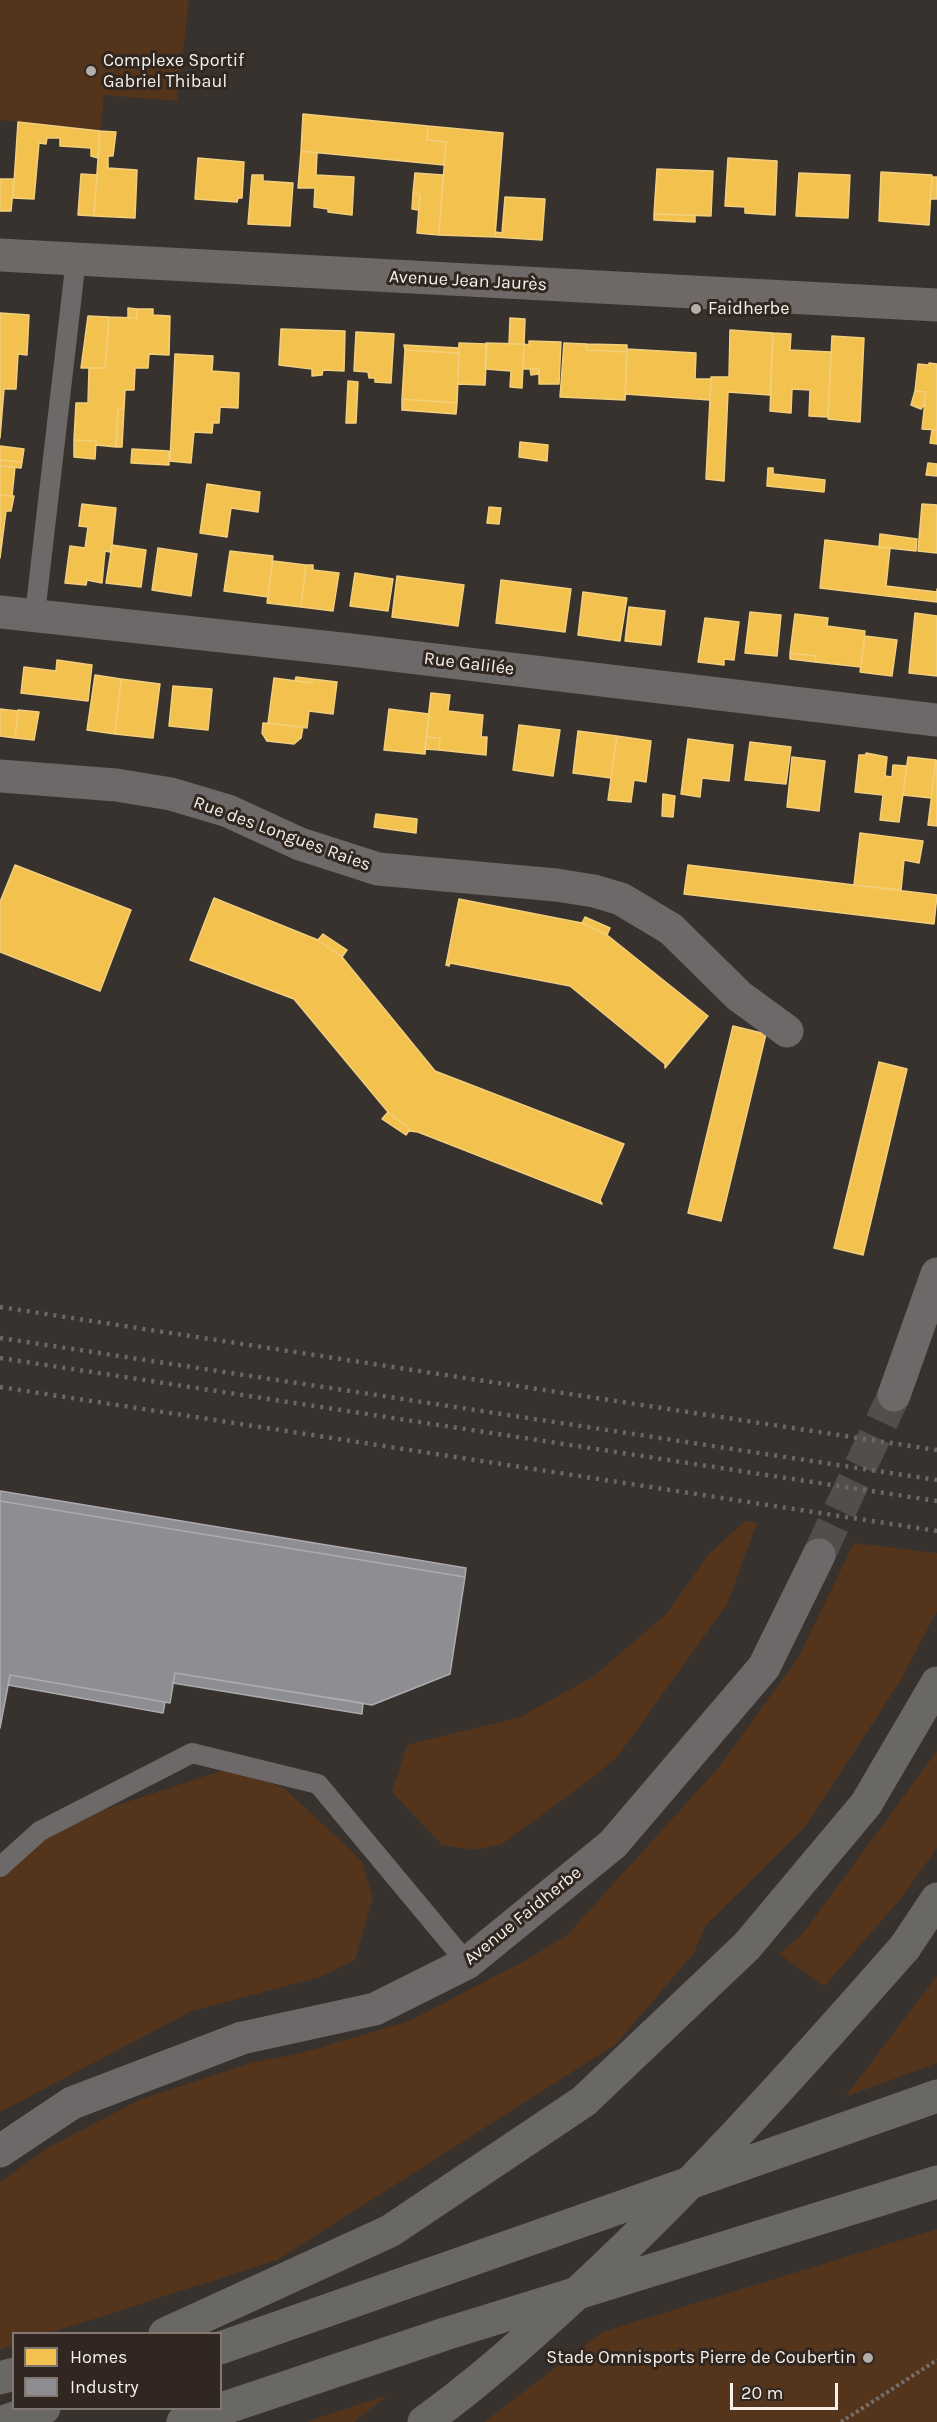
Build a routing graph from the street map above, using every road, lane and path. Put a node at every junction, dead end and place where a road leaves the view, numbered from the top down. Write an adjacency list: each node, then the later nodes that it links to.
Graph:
1 (0, 255): 2 (main road, Avenue Jean Jaurès)
2 (76, 260): 3 (main road, Avenue Jean Jaurès); 5 (lane)
3 (937, 304)
4 (0, 612): 5 (street, Rue Galilée)
5 (35, 614): 6 (street, Rue Galilée)
6 (937, 720)
7 (0, 776): 8 (street, Rue des Longues Raies)
8 (787, 1031)
9 (937, 1274): 10 (street)
10 (894, 1395)
11 (819, 1555): 15 (street, Avenue Faidherbe)
12 (937, 1683): 19 (highway)
13 (0, 1868): 15 (lane)
14 (937, 1899): 27 (highway, bridge)
15 (467, 1964): 17 (street, Avenue Faidherbe)
16 (937, 2096): 20 (highway)
17 (0, 2151)
18 (937, 2182): 22 (highway)
19 (169, 2332)
20 (222, 2347)
21 (937, 2360): 28 (path)
22 (222, 2409)
23 (41, 2410): 25 (highway)
24 (219, 2410): 26 (highway)
25 (3, 2422)
26 (183, 2422)
27 (424, 2422)
28 (841, 2422)

